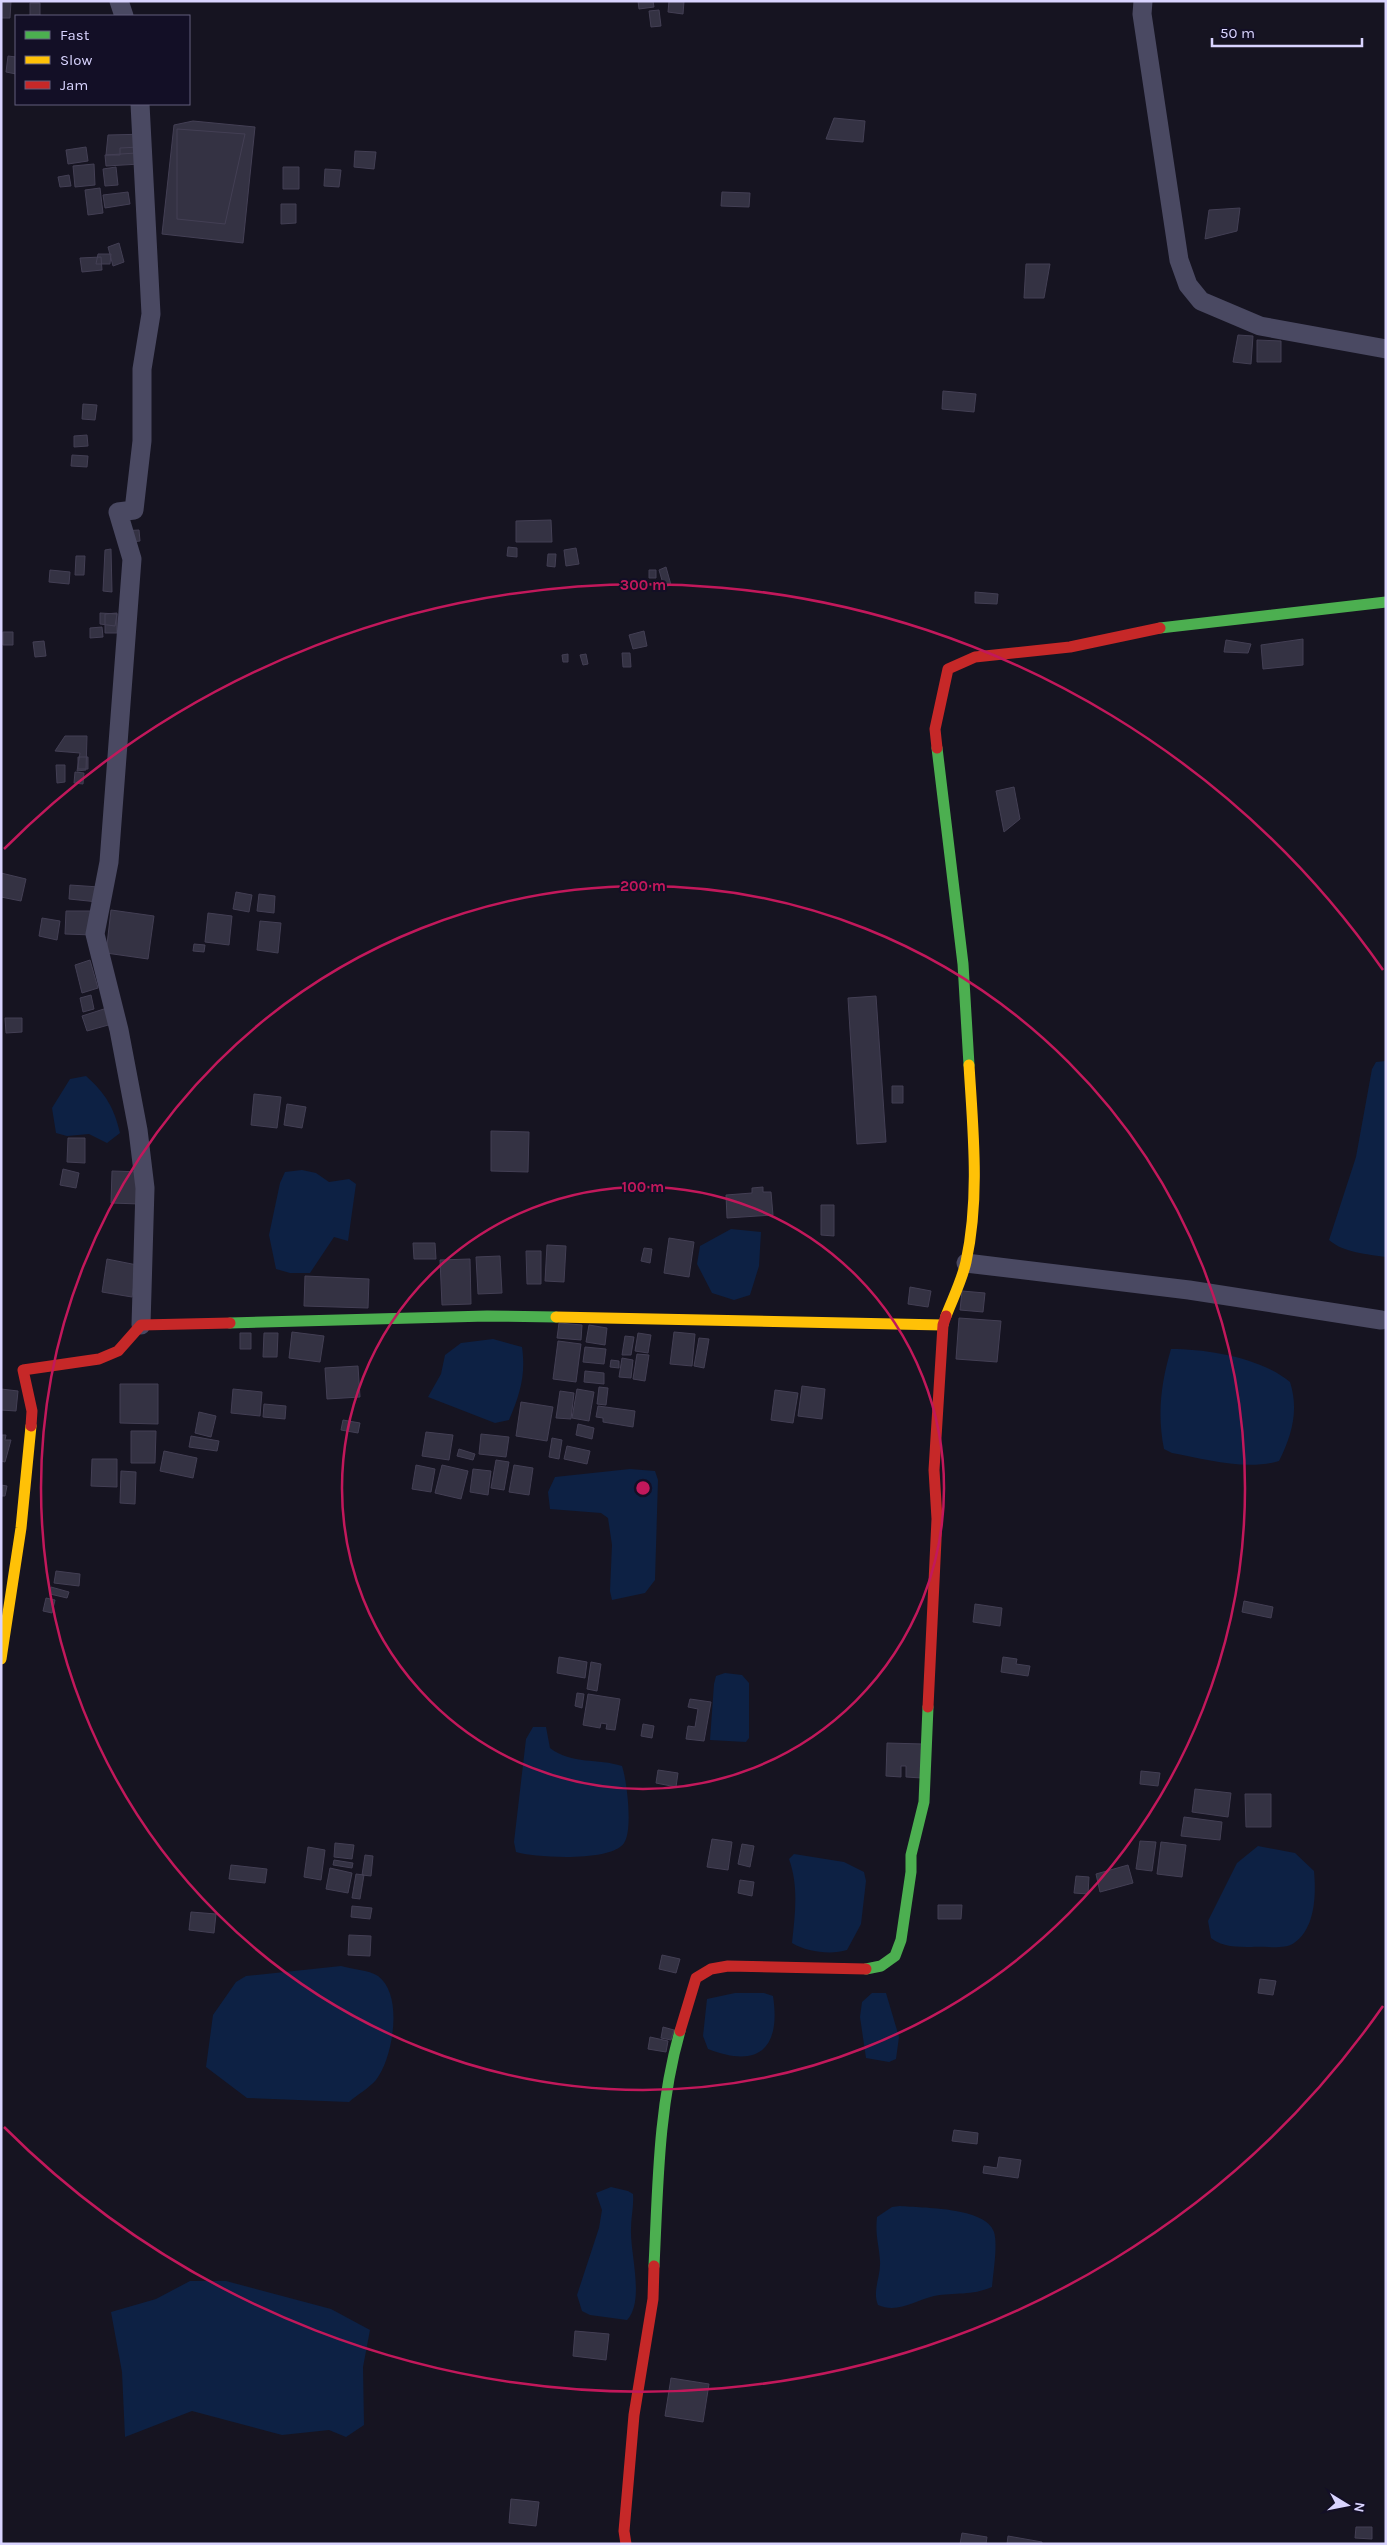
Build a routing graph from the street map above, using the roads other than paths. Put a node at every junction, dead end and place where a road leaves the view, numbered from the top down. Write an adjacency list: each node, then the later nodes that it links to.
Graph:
1 (119, 1): 3 (street)
2 (1143, 1): 5 (street)
3 (124, 15)
4 (140, 105): 9 (street)
5 (1386, 349)
6 (1386, 602): 7 (street)
7 (966, 1263): 8 (street); 10 (street)
8 (1381, 1320)
9 (142, 1325): 10 (street); 11 (street)
10 (943, 1326): 12 (street)
11 (1, 1660)
12 (626, 2544)

